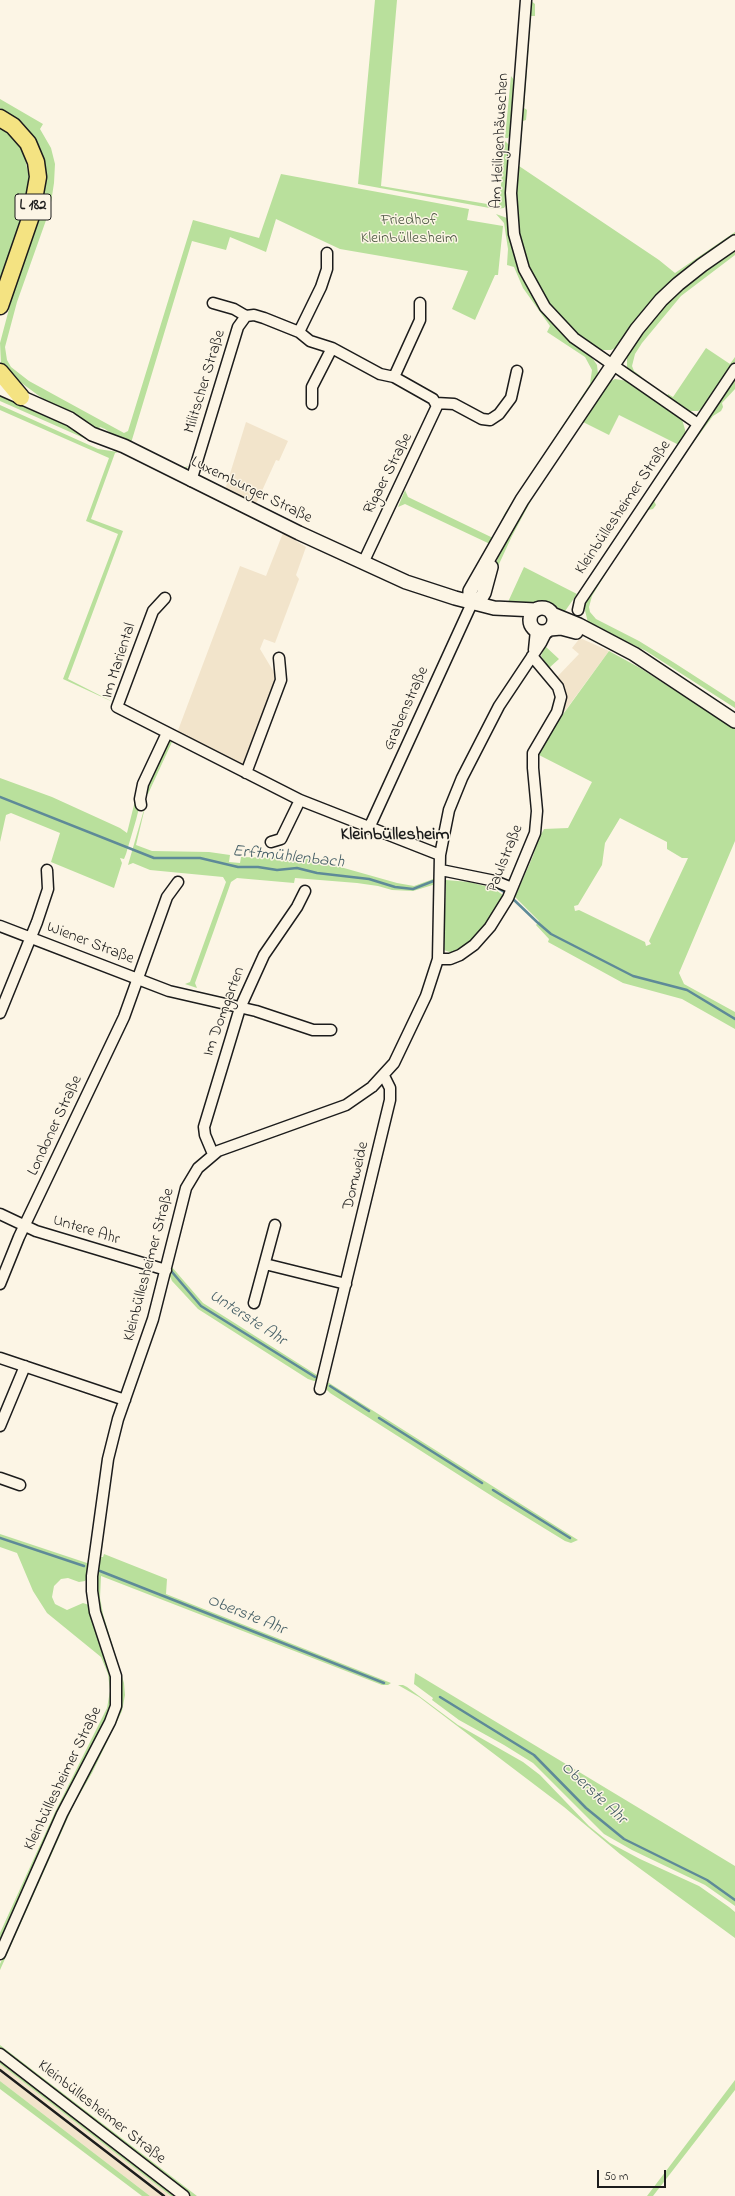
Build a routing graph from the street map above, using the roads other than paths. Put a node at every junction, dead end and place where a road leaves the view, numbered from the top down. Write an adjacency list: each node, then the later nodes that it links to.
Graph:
1 (526, 0): 11 (street, Am Heiligenhäuschen)
2 (0, 118): 7 (main road, L 182)
3 (735, 242): 11 (street)
4 (327, 253): 9 (street)
5 (213, 303): 8 (street, Militscher Straße)
6 (420, 303): 15 (street)
7 (0, 306)
8 (246, 316): 9 (street, Militscher Straße); 21 (street, Militscher Straße)
9 (299, 332): 10 (street, Militscher Straße)
10 (332, 348): 15 (street, Militscher Straße); 19 (street)
11 (612, 366): 20 (street); 24 (street)
12 (735, 369): 20 (street, Kleinbüllesheimer Straße)
13 (0, 372): 17 (main road)
14 (517, 372): 18 (street, Militscher Straße)
15 (394, 377): 18 (street, Militscher Straße)
16 (0, 388): 17 (street, Luxemburger Straße)
17 (21, 397): 21 (street, Luxemburger Straße)
18 (435, 401): 22 (street, Rigaer Straße)
19 (312, 404)
20 (698, 424): 27 (street, Kleinbüllesheimer Straße)
21 (191, 481): 22 (street, Luxemburger Straße)
22 (363, 563): 24 (street, Luxemburger Straße)
23 (164, 598): 34 (street, Im Mariental)
24 (472, 603): 25 (street, Luxemburger Straße); 38 (street, Grabenstraße)
25 (494, 608): 26 (street, Luxemburger Straße); 29 (street, Luxemburger Straße)
26 (536, 610): 28 (street, Luxemburger Straße); 29 (street)
27 (578, 610)
28 (552, 614): 29 (street); 32 (street, Luxemburger Straße)
29 (541, 628): 30 (street, Kleinbüllesheimer Straße); 32 (street, Luxemburger Straße)
30 (532, 656): 40 (street, Kleinbüllesheimer Straße); 45 (street, Paulstraße)
31 (279, 658): 35 (street)
32 (650, 666): 33 (street, Luxemburger Straße)
33 (735, 721)
34 (167, 733): 35 (street, Im Mariental); 37 (street)
35 (246, 773): 36 (street, Im Mariental)
36 (300, 800): 38 (street, Im Mariental); 39 (street)
37 (141, 805)
38 (369, 828): 40 (street, Im Mariental)
39 (271, 842)
40 (440, 855): 42 (street, Kleinbüllesheimer Straße)
41 (47, 870): 47 (street, Wiener Straße)
42 (441, 876): 45 (street); 48 (street, Kleinbüllesheimer Straße)
43 (178, 882): 49 (street, Wiener Straße)
44 (305, 891): 50 (street, Im Domgarten)
45 (510, 893): 48 (street, Paulstraße)
46 (0, 926): 47 (street, Wiener Straße)
47 (30, 937): 49 (street, Wiener Straße); 51 (street)
48 (438, 959): 53 (street, Kleinbüllesheimer Straße)
49 (138, 980): 50 (street, Wiener Straße); 57 (street, Londoner Straße)
50 (240, 1008): 52 (street, Wiener Straße); 54 (street, Im Domgarten)
51 (0, 1013)
52 (331, 1030)
53 (384, 1076): 54 (street, Kleinbüllesheimer Straße); 61 (street, Domweide)
54 (214, 1154): 59 (street, Kleinbüllesheimer Straße)
55 (0, 1214): 57 (street, Untere Ahr)
56 (275, 1225): 58 (street)
57 (25, 1227): 59 (street, Untere Ahr); 60 (street, Londoner Straße)
58 (265, 1264): 61 (street); 62 (street)
59 (166, 1270): 66 (street, Kleinbüllesheimer Straße)
60 (0, 1284)
61 (346, 1284): 65 (street, Domweide)
62 (254, 1303)
63 (0, 1358): 64 (street)
64 (25, 1366): 66 (street); 67 (street)
65 (320, 1389)
66 (125, 1400): 70 (street, Kleinbüllesheimer Straße)
67 (0, 1426)
68 (0, 1478): 69 (street)
69 (20, 1485)
70 (0, 1954)
71 (0, 2054): 72 (street, Kleinbüllesheimer Straße)
72 (184, 2196)

